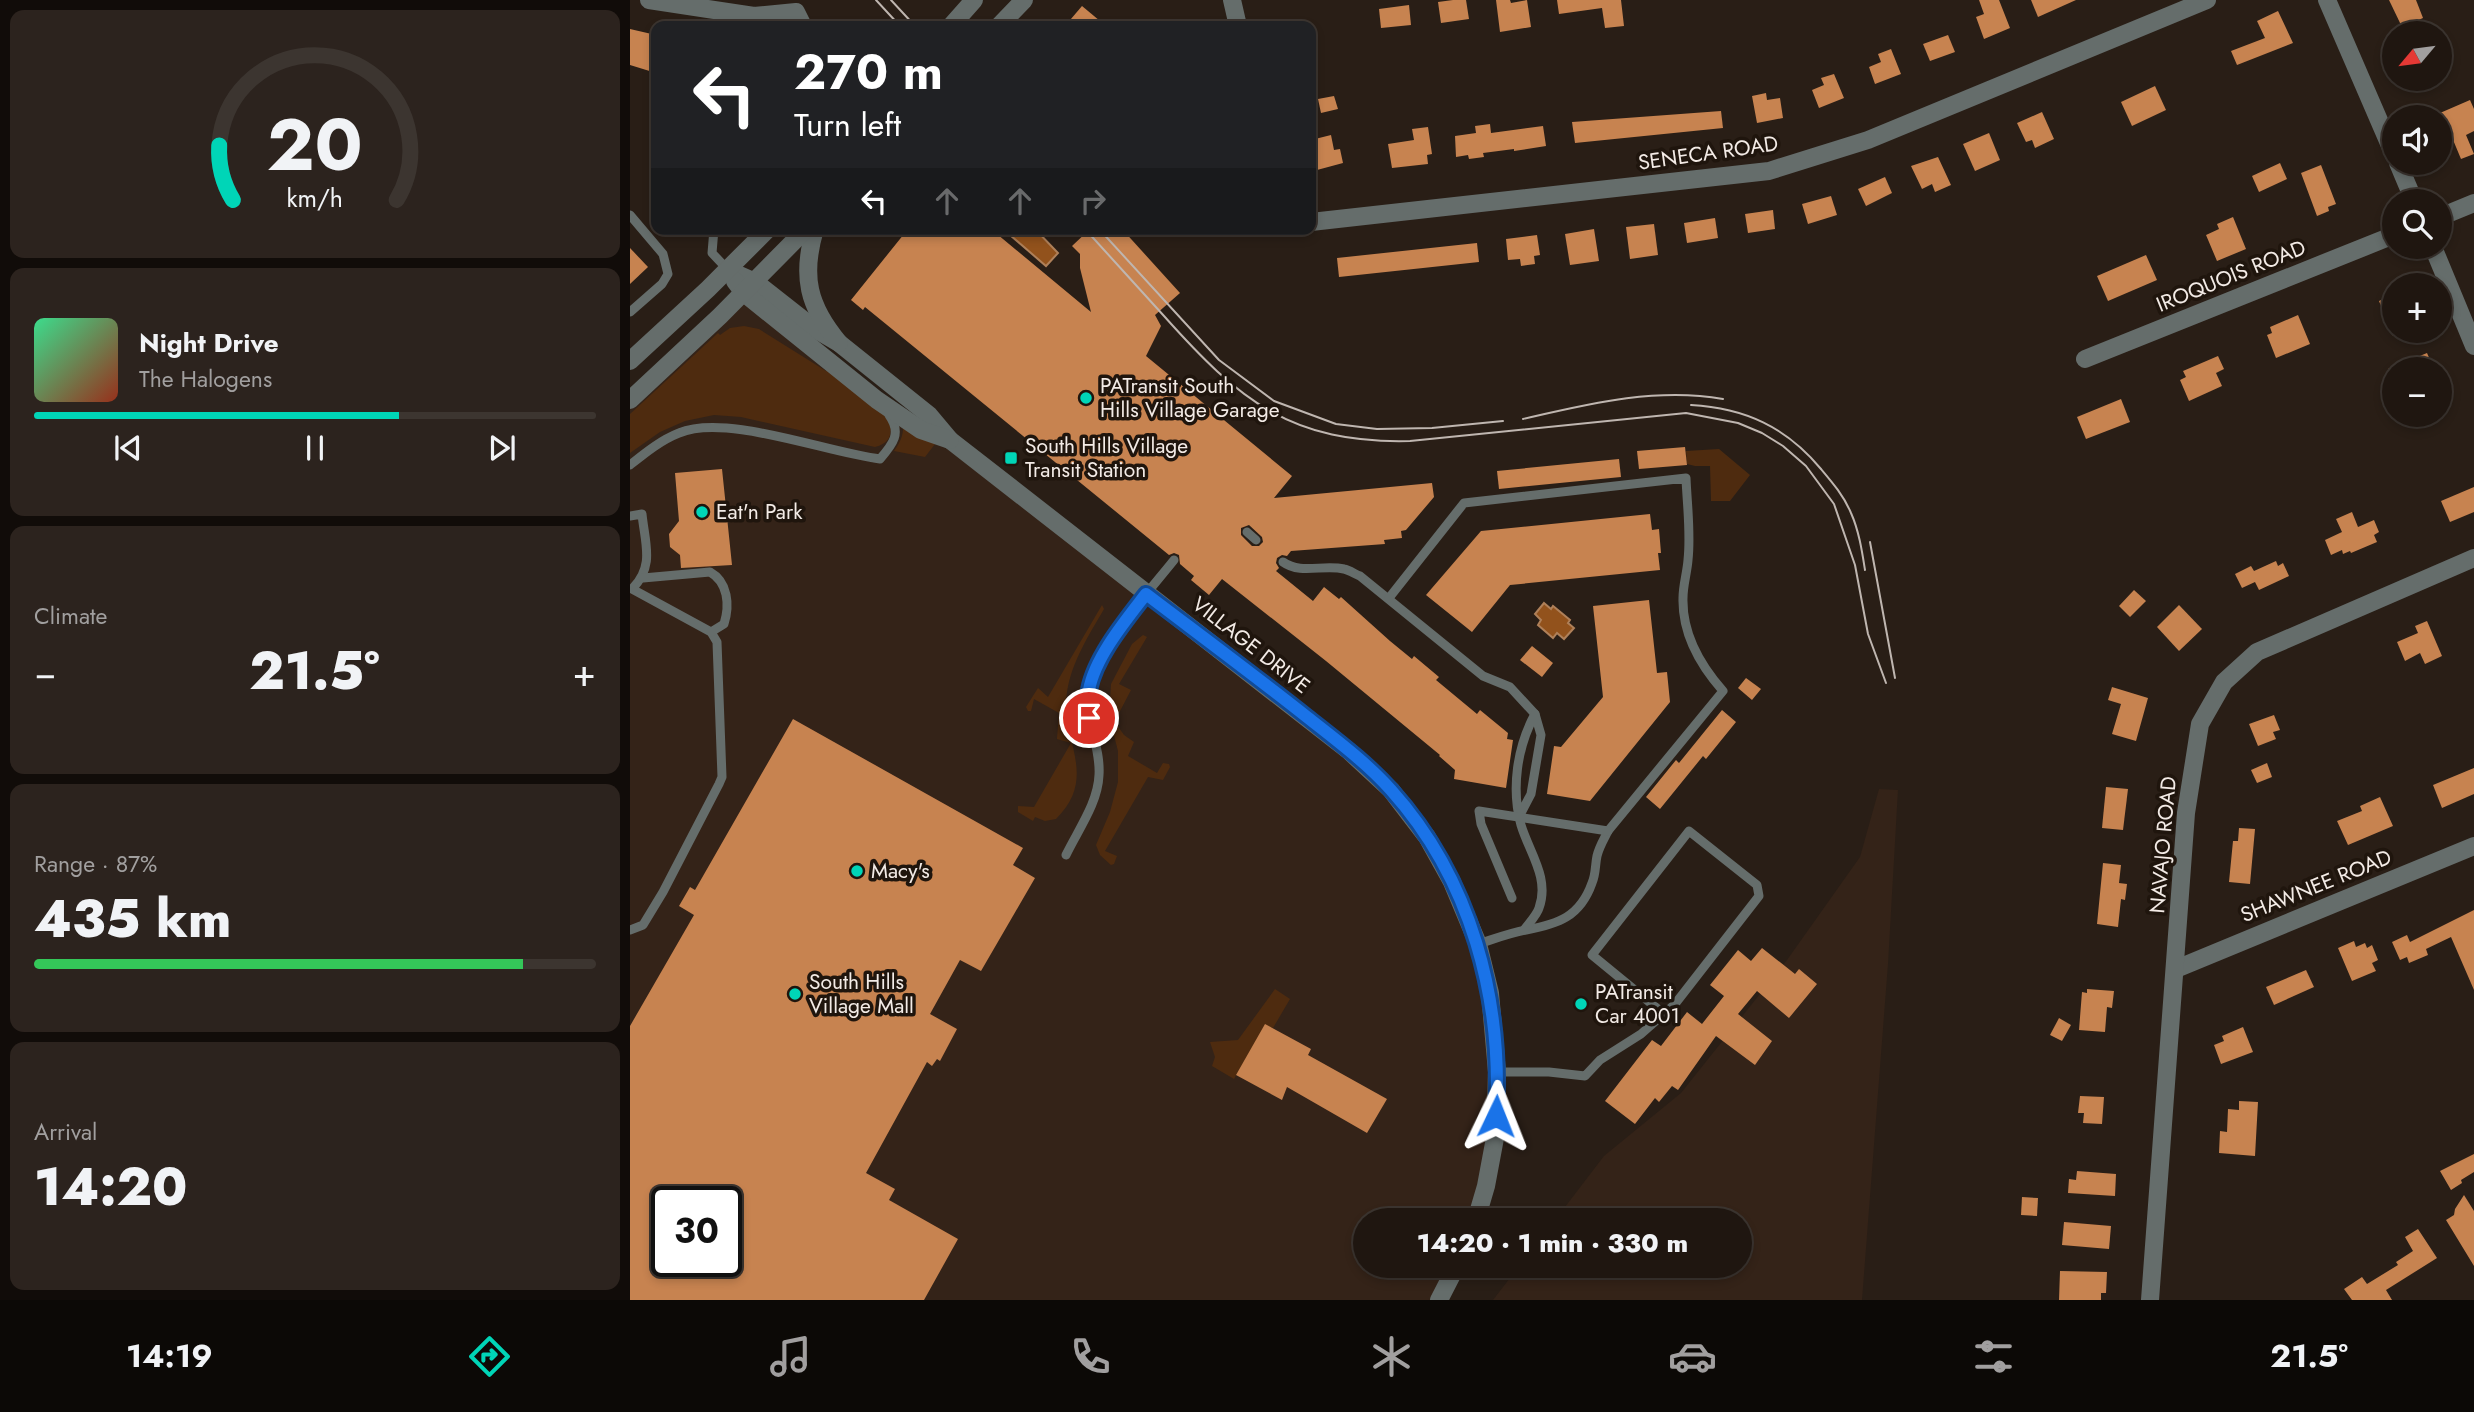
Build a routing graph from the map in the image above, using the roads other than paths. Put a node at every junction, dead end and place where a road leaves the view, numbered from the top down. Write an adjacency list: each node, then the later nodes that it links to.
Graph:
1 (649, 0): 7 (street)
2 (974, 0): 8 (street)
3 (1024, 0): 9 (street)
4 (1232, 0): 10 (street)
5 (2207, 0): 15 (street, SENECA ROAD)
6 (2327, 0): 11 (street)
7 (796, 13)
8 (955, 21)
9 (1004, 21)
10 (1237, 21)
11 (2382, 127)
12 (2474, 203): 13 (street)
13 (2452, 212)
14 (630, 215): 24 (lane)
15 (1316, 221)
16 (714, 235): 22 (lane)
17 (762, 235): 22 (street)
18 (800, 235): 23 (street)
19 (814, 235): 25 (street)
20 (2382, 240): 28 (street, IROQUOIS ROAD)
21 (2438, 259): 26 (street)
22 (728, 270): 23 (street, VILLAGE DRIVE); 27 (street)
23 (750, 288): 25 (street, VILLAGE DRIVE); 29 (street); 30 (street, VILLAGE DRIVE)
24 (630, 312)
25 (839, 343): 31 (street, VILLAGE DRIVE)
26 (2474, 346)
27 (632, 356)
28 (2085, 359)
29 (630, 400)
30 (877, 400): 31 (street, VILLAGE DRIVE); 32 (lane)
31 (950, 440): 40 (street, VILLAGE DRIVE)
32 (630, 465)
33 (630, 516): 39 (lane)
34 (1247, 532): 35 (lane)
35 (1256, 540)
36 (2474, 558): 52 (street, NAVAJO ROAD)
37 (1174, 560): 40 (lane)
38 (1283, 562): 41 (lane)
39 (643, 578): 42 (lane); 42 (lane)
40 (1146, 594): 47 (lane); 51 (street, VILLAGE DRIVE)
41 (1389, 598): 43 (lane); 45 (lane)
42 (711, 632): 49 (lane)
43 (1535, 714): 44 (lane); 44 (lane)
44 (1520, 815): 45 (lane); 48 (lane); 50 (lane)
45 (1608, 831): 50 (lane)
46 (2474, 846): 52 (street, SHAWNEE ROAD)
47 (1066, 855)
48 (1512, 898)
49 (630, 930)
50 (1524, 930): 51 (lane)
51 (1478, 944): 54 (street, VILLAGE DRIVE)
52 (2176, 969): 58 (street, NAVAJO ROAD)
53 (1664, 1014): 53 (lane); 54 (lane)
54 (1497, 1072): 55 (street, VILLAGE DRIVE)
55 (1480, 1208)
56 (1450, 1278): 57 (street)
57 (1439, 1300)
58 (2150, 1300)

